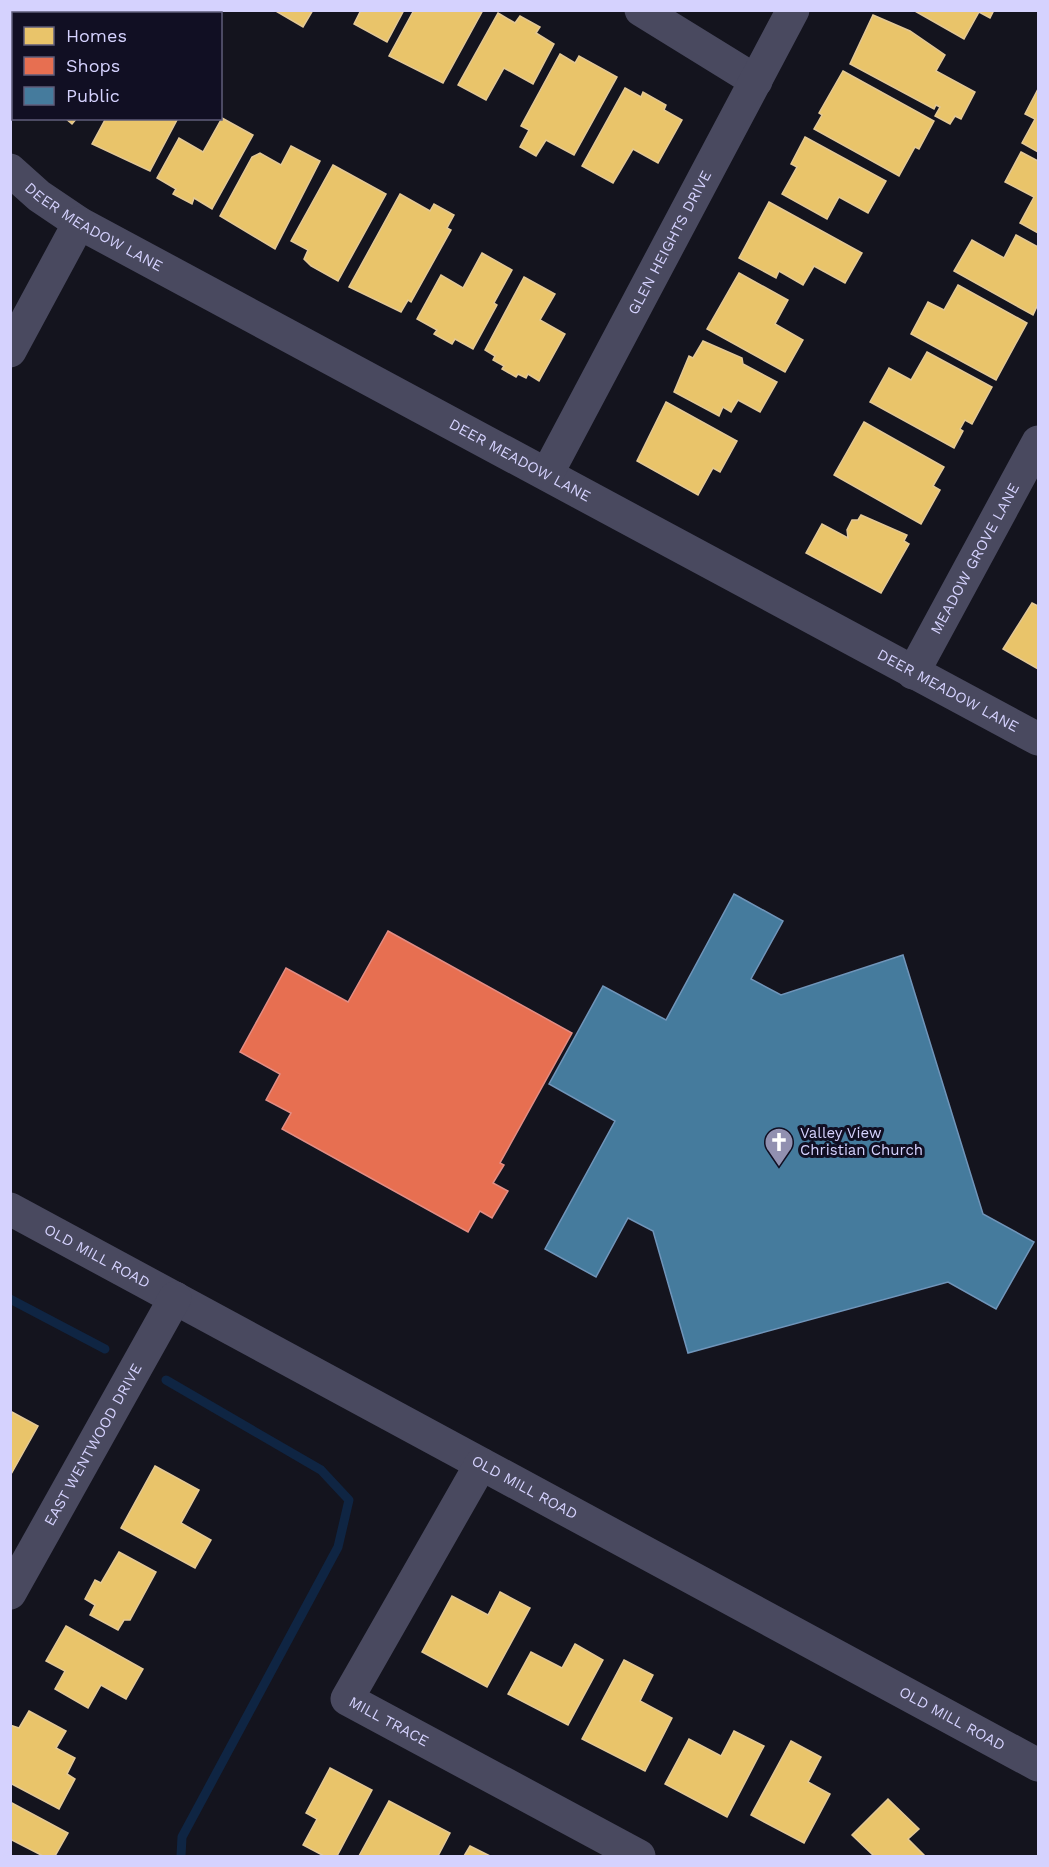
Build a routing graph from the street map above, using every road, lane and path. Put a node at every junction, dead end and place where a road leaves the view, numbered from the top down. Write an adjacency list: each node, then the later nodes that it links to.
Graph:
1 (641, 10): 3 (street)
2 (793, 10): 3 (street, GLEN HEIGHTS DRIVE)
3 (756, 81): 8 (street, GLEN HEIGHTS DRIVE)
4 (10, 170): 5 (street, DEER MEADOW LANE)
5 (79, 223): 6 (street); 8 (street, DEER MEADOW LANE)
6 (10, 351)
7 (1038, 442): 9 (street, MEADOW GROVE LANE)
8 (547, 474): 9 (street, DEER MEADOW LANE)
9 (913, 674): 10 (street, DEER MEADOW LANE)
10 (1038, 739)
11 (10, 1209): 12 (street, OLD MILL ROAD)
12 (175, 1298): 13 (street, OLD MILL ROAD); 14 (street, EAST WENTWOOD DRIVE)
13 (481, 1464): 15 (street, OLD MILL ROAD); 16 (street, MILL TRACE)
14 (12, 1585)
15 (1038, 1765)
16 (639, 1857)

